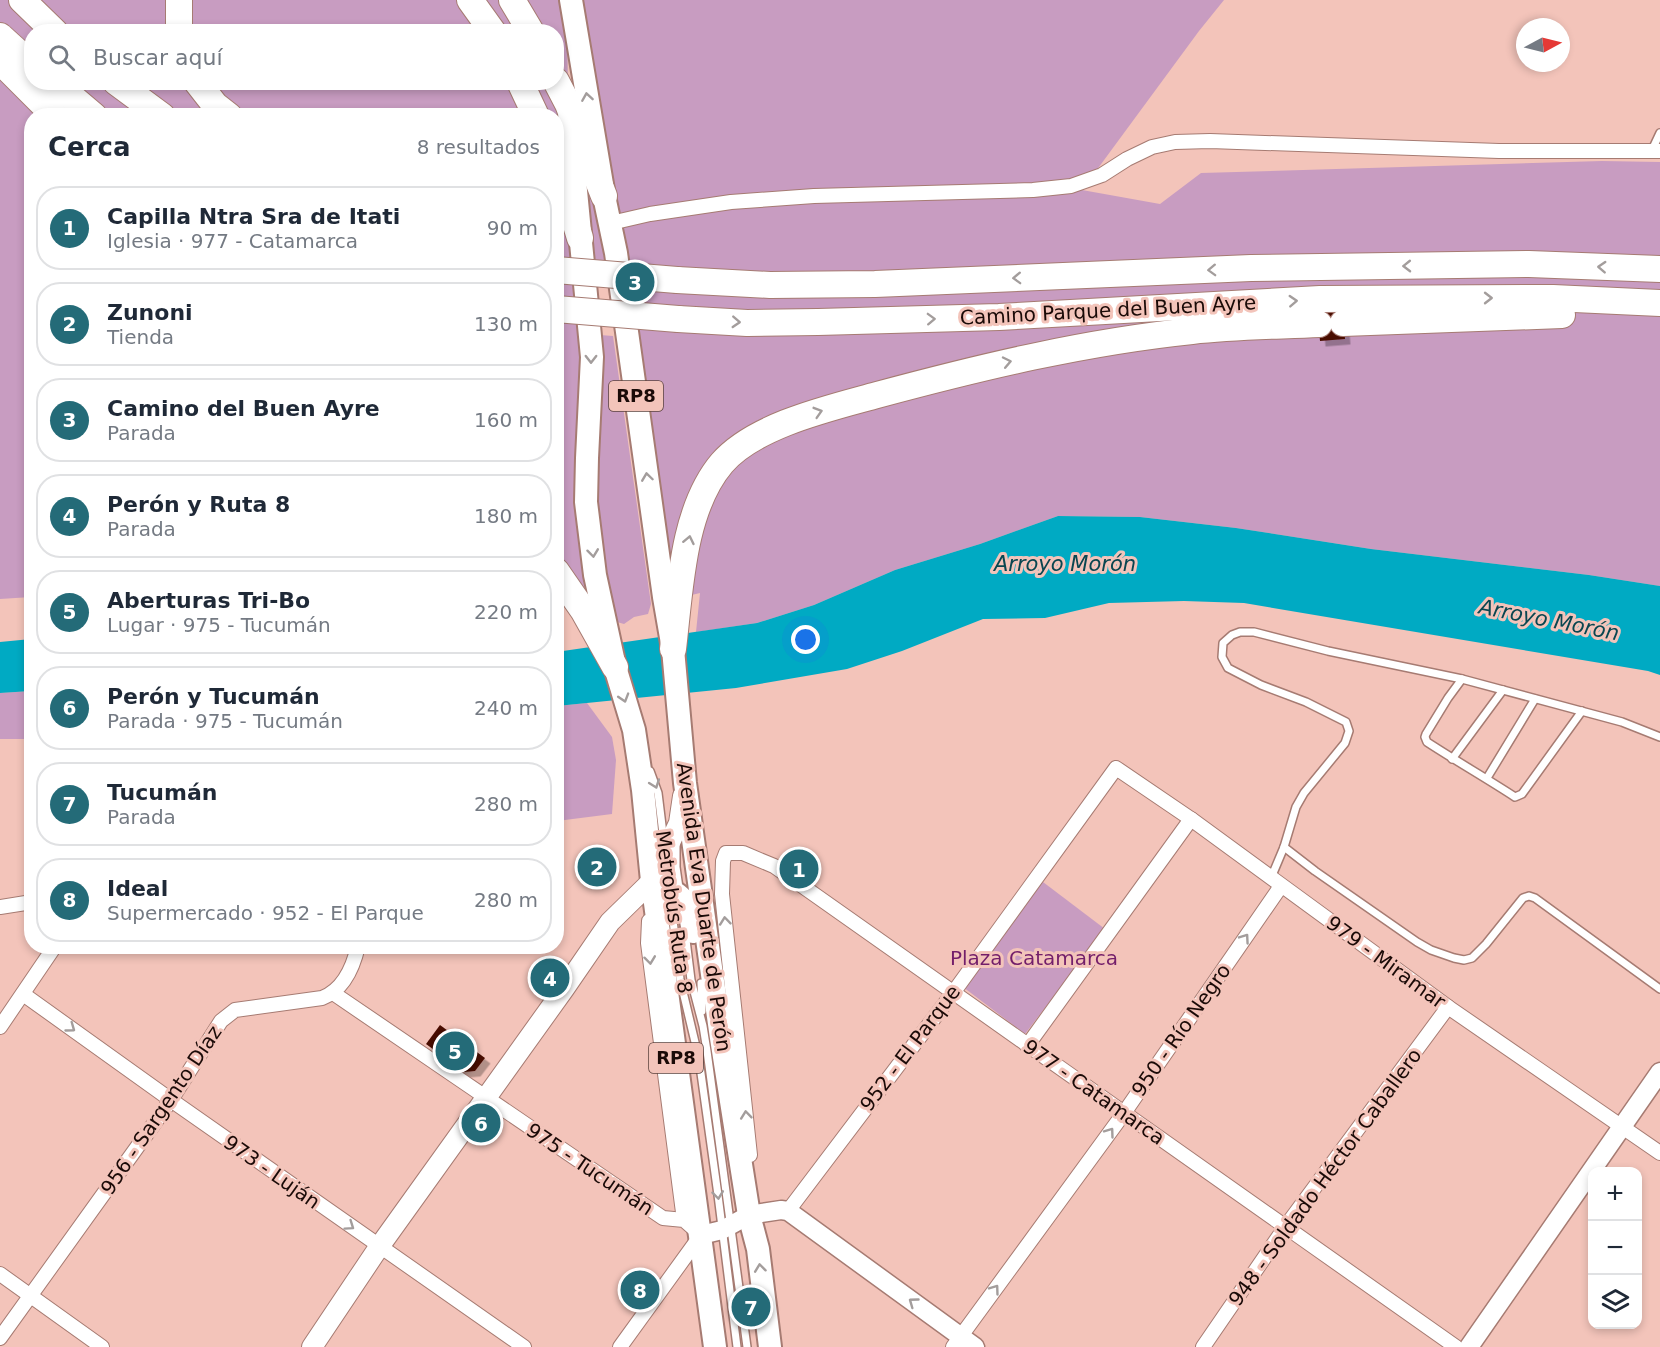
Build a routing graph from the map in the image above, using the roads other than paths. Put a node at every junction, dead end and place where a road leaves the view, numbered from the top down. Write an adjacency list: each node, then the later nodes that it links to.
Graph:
1 (22, 0): 6 (highway)
2 (179, 0): 7 (highway)
3 (471, 0): 8 (highway)
4 (512, 0): 9 (highway)
5 (569, 0): 20 (main road, RP8); 29 (main road, RP8, one-way to 5)
6 (47, 24)
7 (179, 24)
8 (488, 24)
9 (526, 24)
10 (0, 36): 11 (highway)
11 (24, 58)
12 (0, 62): 13 (highway)
13 (24, 86)
14 (29, 90): 21 (highway)
15 (63, 90): 22 (highway)
16 (127, 90): 23 (highway)
17 (203, 90): 24 (highway)
18 (524, 90): 25 (highway)
19 (561, 90): 20 (highway)
20 (568, 104): 29 (highway); 31 (main road, RP8)
21 (47, 108)
22 (85, 108)
23 (151, 108)
24 (218, 108)
25 (532, 108)
26 (1660, 133): 27 (lane)
27 (1657, 147): 30 (street)
28 (564, 185): 31 (highway)
29 (604, 196): 30 (main road, RP8)
30 (611, 223): 38 (main road, RP8, one-way to 30)
31 (580, 238): 39 (main road, RP8, one-way to 39)
32 (1660, 269): 33 (highway, Camino Parque del Buen Ayre, one-way to 33, bridge)
33 (564, 271)
34 (1660, 303): 35 (highway, Camino Parque del Buen Ayre, one-way to 34, bridge)
35 (564, 310)
36 (1660, 311): 38 (highway, one-way to 36)
37 (564, 579): 39 (highway)
38 (672, 598): 40 (highway)
39 (592, 608): 41 (highway)
40 (673, 649): 50 (main road, Avenida Eva Duarte de Perón / RP8)
41 (615, 667): 55 (main road, Avenida Eva Duarte de Perón / RP8, one-way to 55)
42 (1462, 679): 43 (lane); 47 (lane); 53 (lane)
43 (1503, 690): 44 (lane); 47 (lane)
44 (1535, 699): 45 (lane); 49 (lane)
45 (1582, 711): 46 (lane); 49 (lane)
46 (1660, 737)
47 (1452, 759): 49 (lane)
48 (1116, 768): 51 (street, 979 - Miramar); 63 (street, 952 - El Parque)
49 (1487, 778)
50 (686, 783): 52 (main road); 67 (main road, Avenida Eva Duarte de Perón / RP8)
51 (1191, 819): 56 (street, 979 - Miramar); 68 (street)
52 (677, 829): 55 (main road); 55 (lane, Metrobús Ruta 8)
53 (1284, 846): 56 (lane); 61 (lane)
54 (726, 853): 63 (street, 977 - Catamarca); 77 (street, Avenida Eva Duarte de Perón, one-way to 54)
55 (667, 877): 67 (lane, Metrobús Ruta 8); 67 (main road); 70 (main road); 76 (street, Avenida Eva Duarte de Perón, one-way to 76); 77 (main road, Avenida Eva Duarte de Perón / RP8, one-way to 77)
56 (1276, 882): 65 (street, 979 - Miramar); 72 (street, 950 - Río Negro, one-way to 56)
57 (24, 904): 58 (street)
58 (0, 908)
59 (50, 954): 64 (street)
60 (355, 954): 62 (street)
61 (1660, 989)
62 (333, 993): 70 (street, 975 - Tucumán); 71 (street, 956 - Sargento Díaz)
63 (952, 993): 68 (street, 977 - Catamarca); 75 (street, 952 - El Parque)
64 (23, 994): 66 (street); 71 (street, 973 - Luján, one-way to 71)
65 (1448, 1008): 73 (street, 979 - Miramar); 78 (street, 948 - Soldado Héctor Caballero)
66 (0, 1027)
67 (712, 1032): 77 (main road, Avenida Eva Duarte de Perón / RP8)
68 (1027, 1046): 72 (street, 977 - Catamarca)
69 (1660, 1072): 73 (street)
70 (485, 1098): 76 (street, 975 - Tucumán); 79 (main road)
71 (171, 1100): 79 (street, 973 - Luján, one-way to 79); 81 (street, 956 - Sargento Díaz)
72 (1124, 1113): 78 (street, 977 - Catamarca); 83 (street, 950 - Río Negro, one-way to 72)
73 (1622, 1126): 74 (street, 979 - Miramar); 94 (street)
74 (1660, 1153)
75 (789, 1211): 77 (street); 83 (street, one-way to 75)
76 (684, 1220): 77 (street, 975 - Tucumán)
77 (726, 1226): 87 (street); 88 (main road, Avenida Eva Duarte de Perón / RP8); 89 (lane); 90 (lane); 91 (main road, Avenida Eva Duarte de Perón / RP8, one-way to 77)
78 (1286, 1226): 92 (street, 948 - Soldado Héctor Caballero); 93 (street, 977 - Catamarca)
79 (379, 1247): 85 (main road); 86 (street, 973 - Luján)
80 (0, 1274): 81 (street)
81 (31, 1296): 82 (street, 956 - Sargento Díaz); 84 (street)
82 (0, 1338)
83 (963, 1344)
84 (102, 1347)
85 (312, 1347)
86 (524, 1347)
87 (620, 1347)
88 (715, 1347)
89 (737, 1347)
90 (747, 1347)
91 (770, 1347)
92 (1203, 1347)
93 (1456, 1347)
94 (1469, 1347)

